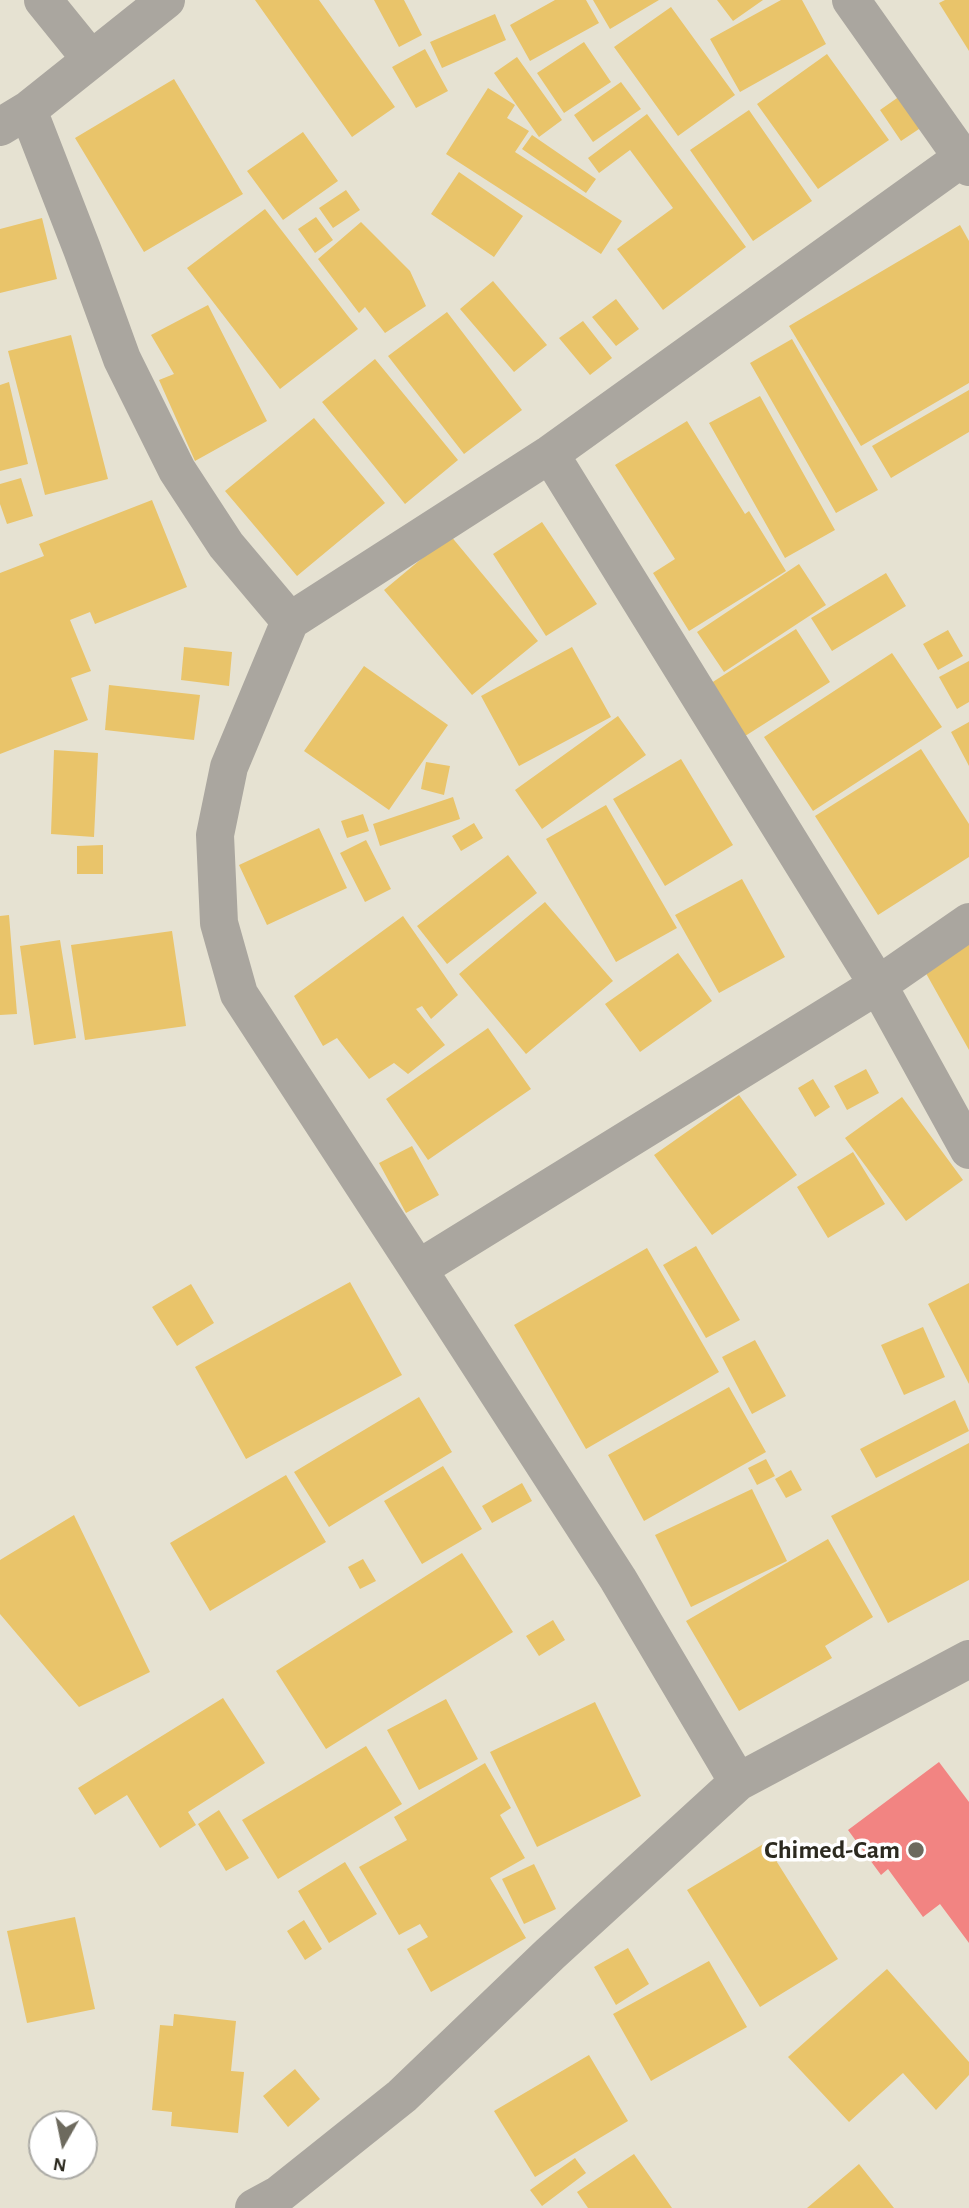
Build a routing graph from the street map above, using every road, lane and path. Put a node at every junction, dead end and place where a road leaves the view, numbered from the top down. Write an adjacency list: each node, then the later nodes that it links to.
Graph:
1 (44, 0): 4 (street)
2 (166, 0): 4 (street)
3 (851, 0): 6 (street)
4 (90, 58): 5 (street)
5 (14, 118): 8 (street)
6 (967, 159): 7 (street)
7 (550, 454): 8 (street); 10 (street)
8 (290, 621): 12 (street)
9 (969, 922): 10 (street)
10 (878, 985): 11 (street); 12 (street)
11 (969, 1150)
12 (418, 1269): 14 (street)
13 (969, 1659): 14 (street)
14 (738, 1783): 15 (street)
15 (254, 2208)

